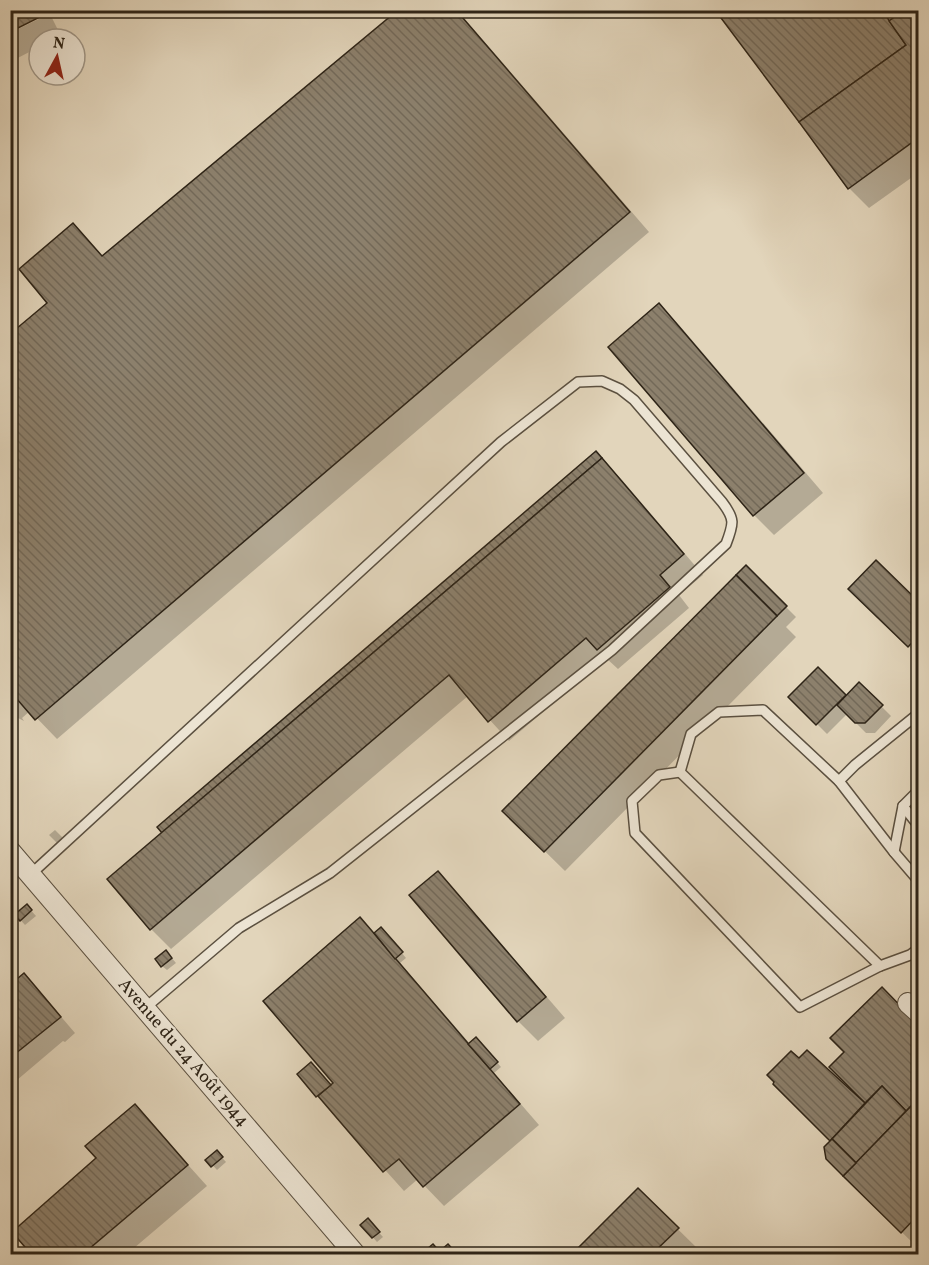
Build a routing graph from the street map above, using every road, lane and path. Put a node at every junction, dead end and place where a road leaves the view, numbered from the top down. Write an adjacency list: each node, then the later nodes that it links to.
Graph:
1 (918, 714): 3 (lane)
2 (680, 772): 3 (lane); 12 (lane); 12 (lane)
3 (839, 781): 7 (lane)
4 (918, 791): 5 (lane)
5 (903, 806): 6 (lane); 7 (lane)
6 (918, 825)
7 (894, 852): 10 (lane)
8 (11, 853): 9 (street, Avenue du 24 Août 1944)
9 (30, 875): 13 (street, Avenue du 24 Août 1944); 13 (lane)
10 (918, 880)
11 (918, 949): 12 (lane)
12 (880, 966)
13 (145, 1008): 14 (street, Avenue du 24 Août 1944)
14 (356, 1254)

